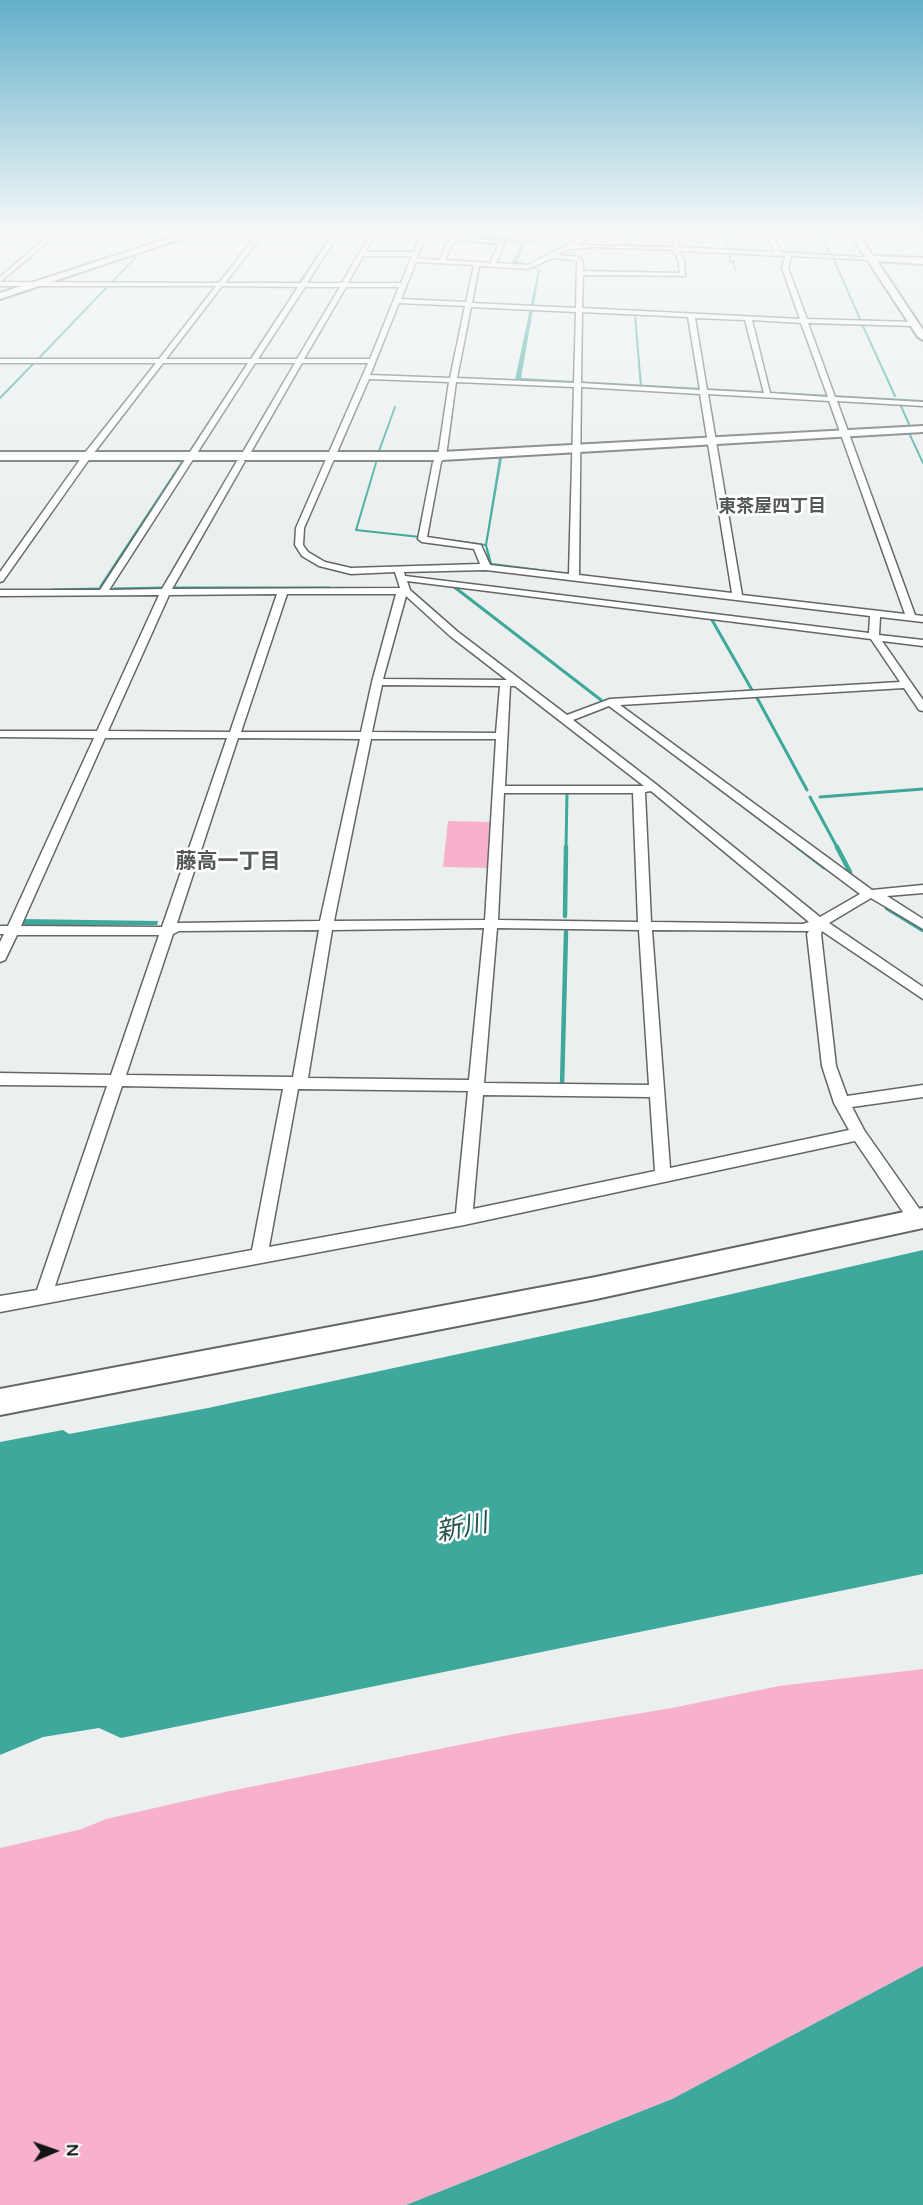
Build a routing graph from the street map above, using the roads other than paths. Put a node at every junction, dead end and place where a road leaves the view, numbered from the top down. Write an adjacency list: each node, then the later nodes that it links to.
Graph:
1 (183, 332): 11 (street)
2 (271, 332): 12 (street)
3 (317, 332): 13 (street)
4 (385, 332): 14 (street)
5 (463, 332): 16 (street)
6 (579, 332): 17 (street)
7 (694, 332): 18 (street)
8 (751, 332): 19 (street)
9 (809, 332): 20 (street)
10 (0, 361): 11 (street)
11 (160, 361): 12 (street); 28 (street)
12 (252, 361): 13 (street); 30 (street)
13 (300, 361): 14 (street); 26 (street)
14 (372, 361): 15 (street)
15 (366, 377): 16 (street); 31 (street)
16 (453, 380): 17 (street); 29 (street)
17 (578, 383): 18 (street); 25 (street)
18 (704, 390): 20 (street); 24 (street)
19 (767, 392)
20 (832, 397): 21 (street); 23 (street)
21 (923, 404)
22 (923, 429): 23 (street)
23 (844, 433): 24 (street); 44 (street)
24 (713, 441): 25 (street); 42 (street)
25 (578, 448): 29 (street); 35 (street)
26 (248, 453)
27 (0, 456): 28 (street)
28 (87, 456): 30 (street); 36 (street)
29 (442, 456): 31 (street); 33 (street)
30 (191, 457): 31 (street); 40 (street)
31 (330, 457): 34 (street)
32 (241, 461): 37 (street)
33 (486, 567): 34 (street); 35 (street)
34 (400, 575): 39 (street); 46 (street)
35 (574, 578): 42 (street)
36 (0, 579)
37 (166, 591): 38 (street); 40 (street); 56 (street)
38 (283, 591): 39 (street); 57 (street)
39 (406, 591): 48 (street); 50 (street)
40 (103, 592): 41 (street)
41 (0, 593)
42 (738, 598): 43 (street)
43 (875, 614): 44 (street); 46 (street)
44 (911, 618): 45 (street)
45 (923, 619)
46 (874, 637): 47 (street); 51 (street)
47 (923, 643)
48 (377, 682): 49 (street); 58 (street)
49 (505, 683): 50 (street); 59 (street)
50 (520, 684): 54 (street)
51 (907, 685): 52 (street); 53 (street)
52 (610, 702): 54 (street); 64 (street)
53 (923, 708)
54 (567, 719): 60 (street)
55 (0, 734): 56 (street)
56 (101, 735): 57 (street); 70 (street)
57 (234, 735): 58 (street); 71 (street)
58 (366, 736): 59 (street); 68 (street)
59 (501, 736): 62 (street)
60 (653, 787): 61 (street); 65 (street)
61 (639, 789): 62 (street); 69 (street)
62 (499, 790): 66 (street)
63 (923, 889): 64 (street)
64 (872, 894): 65 (street); 67 (street)
65 (819, 923): 69 (street); 73 (street); 80 (street)
66 (491, 924): 68 (street); 69 (street); 77 (street)
67 (923, 925)
68 (326, 926): 71 (street); 76 (street)
69 (645, 927): 78 (street)
70 (6, 930): 71 (street); 72 (street)
71 (168, 931): 75 (street)
72 (0, 957)
73 (923, 994)
74 (0, 1079): 75 (street)
75 (117, 1079): 76 (street); 86 (street)
76 (296, 1082): 77 (street); 85 (street)
77 (476, 1087): 78 (street); 83 (street)
78 (656, 1090): 82 (street)
79 (923, 1091): 80 (street)
80 (842, 1103): 81 (street)
81 (859, 1134): 82 (street); 84 (street)
82 (663, 1175): 83 (street)
83 (464, 1218): 85 (street)
84 (920, 1218): 88 (street)
85 (259, 1257): 86 (street)
86 (43, 1297): 87 (street)
87 (0, 1304)
88 (0, 1402)

